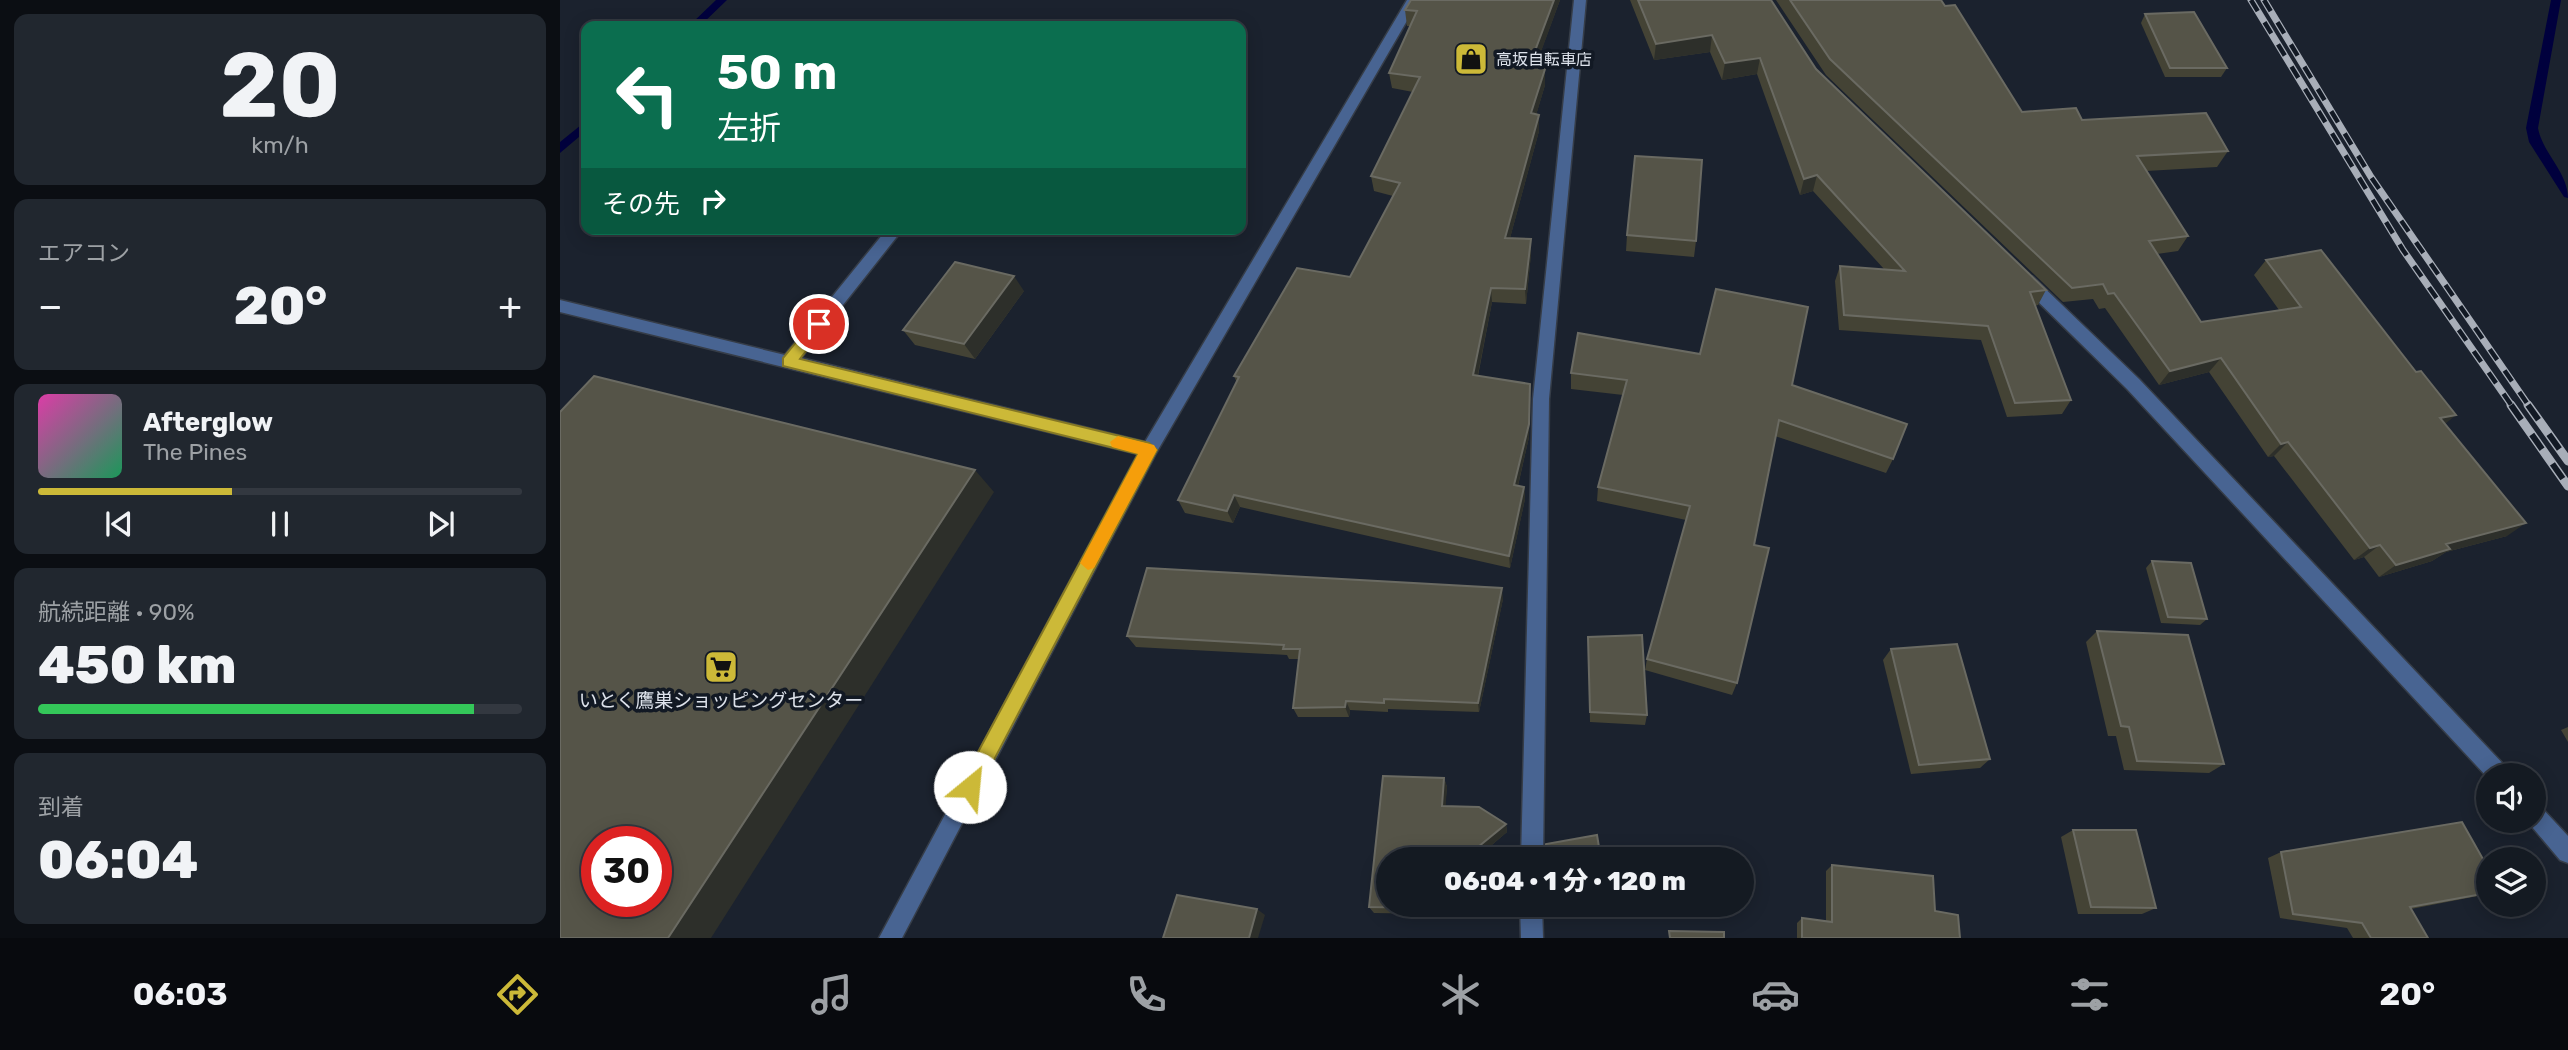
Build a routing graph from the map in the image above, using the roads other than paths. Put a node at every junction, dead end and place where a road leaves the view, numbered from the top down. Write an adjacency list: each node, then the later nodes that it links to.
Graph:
1 (1413, 0): 7 (street)
2 (1580, 0): 10 (street)
3 (891, 235): 6 (street)
4 (2015, 270): 8 (street)
5 (560, 306): 6 (street)
6 (789, 362): 7 (street)
7 (1149, 450): 13 (street)
8 (2489, 763)
9 (2546, 827): 11 (street)
10 (1532, 847)
11 (2568, 852)
12 (1531, 917): 14 (street)
13 (890, 938)
14 (1532, 938)

